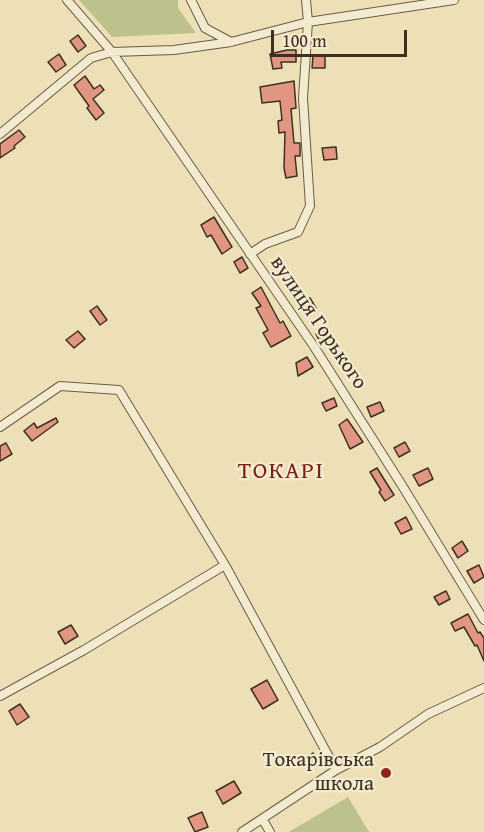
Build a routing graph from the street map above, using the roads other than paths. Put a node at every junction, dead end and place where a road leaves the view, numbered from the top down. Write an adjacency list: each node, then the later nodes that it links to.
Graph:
1 (67, 0): 7 (street, вулиця Горького)
2 (191, 0): 6 (street)
3 (306, 0): 5 (street)
4 (454, 0): 5 (street)
5 (308, 22): 6 (street); 9 (street)
6 (231, 42): 7 (street)
7 (112, 52): 8 (street); 9 (street, вулиця Горького)
8 (0, 134)
9 (250, 254): 12 (street, вулиця Горького)
10 (0, 428): 11 (street)
11 (225, 565): 14 (street); 15 (street)
12 (484, 620)
13 (484, 688): 15 (street)
14 (0, 696)
15 (336, 770): 16 (street)
16 (263, 820): 17 (street); 18 (street)
17 (242, 832)
18 (270, 832)

